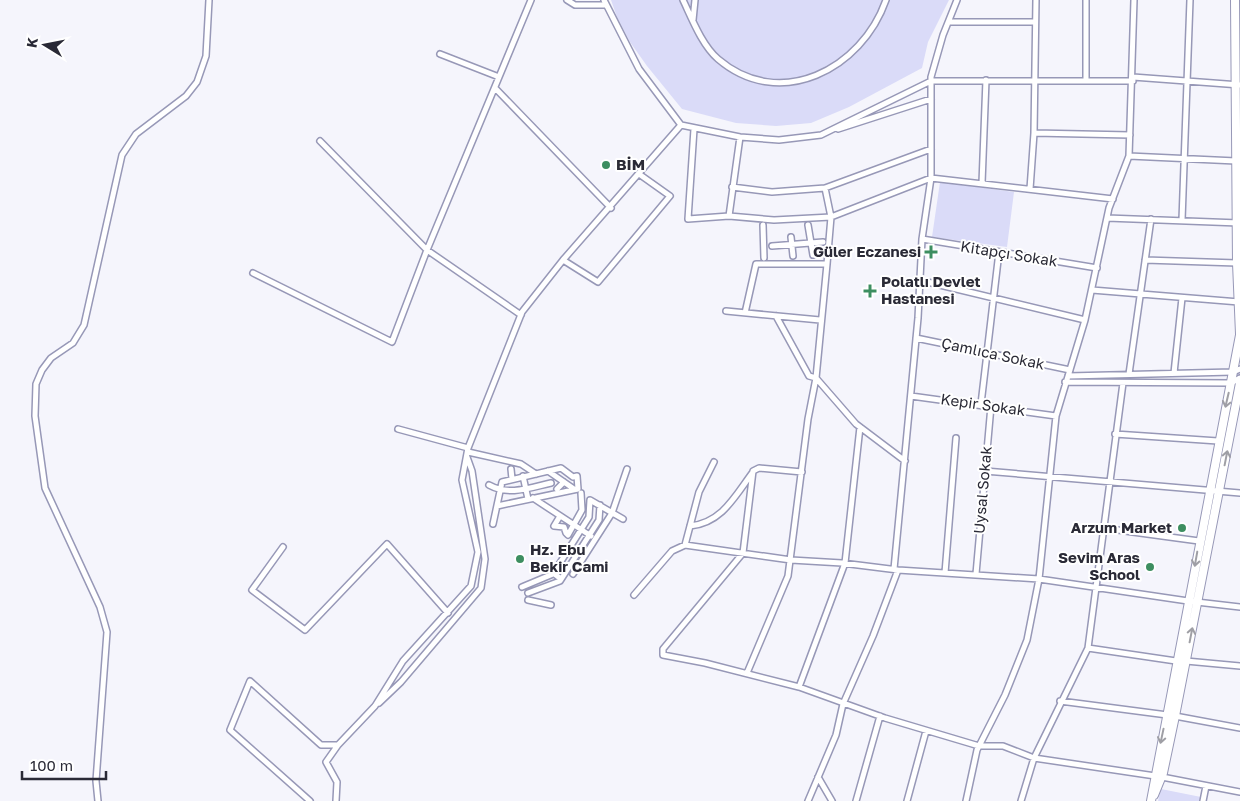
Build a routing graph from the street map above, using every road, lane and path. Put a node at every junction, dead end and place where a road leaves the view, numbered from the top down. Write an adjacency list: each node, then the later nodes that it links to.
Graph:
1 (209, 0): 191 (street)
2 (531, 0): 18 (street)
3 (567, 0): 13 (street)
4 (683, 0): 14 (street)
5 (695, 0): 14 (street)
6 (886, 0): 14 (street)
7 (957, 0): 15 (street)
8 (1036, 0): 16 (street)
9 (1086, 0): 19 (street)
10 (1134, 0): 20 (street)
11 (1190, 0): 24 (street)
12 (1235, 0): 25 (street)
13 (604, 2): 28 (street)
14 (693, 21)
15 (949, 22): 16 (street); 21 (street)
16 (1034, 22): 23 (street)
17 (440, 54): 18 (street)
18 (499, 77): 26 (street)
19 (1086, 79): 20 (street); 23 (street)
20 (1133, 79): 24 (street); 32 (street)
21 (931, 80): 22 (street); 27 (street); 31 (street)
22 (986, 80): 23 (street); 41 (street)
23 (1035, 80): 30 (street)
24 (1186, 81): 25 (street); 37 (street)
25 (1238, 86): 38 (street)
26 (495, 88): 46 (street); 61 (street)
27 (931, 99): 31 (street); 35 (street)
28 (680, 125): 29 (street); 39 (street)
29 (694, 129): 33 (street); 47 (street)
30 (1034, 133): 32 (street); 44 (street)
31 (821, 135): 33 (street)
32 (1130, 135): 36 (street)
33 (740, 137): 42 (street)
34 (320, 141): 61 (street)
35 (931, 149): 40 (street); 43 (street)
36 (1129, 156): 37 (street); 45 (street)
37 (1184, 158): 38 (street); 51 (street)
38 (1236, 161): 52 (street)
39 (639, 174): 46 (street); 66 (street)
40 (931, 178): 41 (street); 48 (street); 56 (street)
41 (982, 183): 44 (street)
42 (732, 187): 43 (street); 47 (street)
43 (825, 188): 48 (street)
44 (1030, 189): 45 (street)
45 (1112, 199): 49 (street)
46 (611, 208): 66 (street)
47 (729, 216): 48 (street)
48 (831, 217): 68 (street)
49 (1107, 218): 50 (street); 70 (street)
50 (1151, 219): 51 (street); 67 (street)
51 (1182, 220): 52 (street)
52 (1238, 223): 69 (street)
53 (763, 225): 65 (street)
54 (808, 225): 58 (street)
55 (791, 237): 59 (street)
56 (922, 239): 62 (street, Kitapçı Sokak); 72 (street)
57 (824, 242): 58 (street)
58 (811, 243): 59 (street); 63 (street)
59 (792, 245): 60 (street); 64 (street)
60 (772, 246)
61 (427, 250): 71 (street); 80 (street)
62 (999, 252): 70 (street, Kitapçı Sokak); 75 (street)
63 (812, 255)
64 (793, 256)
65 (764, 258)
66 (563, 260): 80 (street)
67 (1145, 260): 69 (street); 74 (street)
68 (827, 264): 79 (street); 82 (street)
69 (1237, 264): 77 (street)
70 (1097, 268): 73 (street)
71 (253, 273)
72 (919, 280): 75 (street); 85 (street)
73 (1092, 290): 74 (street); 83 (street)
74 (1141, 295): 76 (street); 90 (street)
75 (994, 298): 83 (street); 86 (street)
76 (1182, 298): 77 (street); 89 (street)
77 (1239, 302): 84 (street)
78 (726, 311): 79 (street)
79 (745, 313): 81 (street)
80 (520, 315): 106 (street)
81 (776, 316): 82 (street); 91 (street)
82 (820, 320): 91 (street)
83 (1085, 320): 88 (street)
84 (1240, 335): 87 (street)
85 (916, 338): 86 (street, Çamlıca Sokak); 97 (street)
86 (987, 353): 88 (street, Çamlıca Sokak); 98 (street)
87 (1237, 370): 89 (street, Çamlıca Sokak); 95 (street)
88 (1069, 373): 90 (street, Çamlıca Sokak); 93 (street)
89 (1174, 373): 90 (street, Çamlıca Sokak)
90 (1129, 374)
91 (816, 378): 101 (street); 113 (street)
92 (1240, 378): 95 (street)
93 (1065, 382): 94 (street); 100 (street)
94 (1123, 383): 95 (street); 103 (street)
95 (1231, 383): 105 (street, one-way to 105)
96 (1240, 383): 126 (street, one-way to 96)
97 (911, 396): 98 (street, Kepir Sokak); 107 (street)
98 (981, 404): 99 (street, Kepir Sokak)
99 (991, 406): 100 (street, Kepir Sokak); 112 (street, Uysal Sokak)
100 (1056, 416): 116 (street)
101 (860, 427): 107 (street); 151 (street)
102 (398, 429): 106 (street)
103 (1116, 434): 105 (street); 119 (street)
104 (956, 438): 155 (street)
105 (1218, 441): 128 (street)
106 (468, 453): 114 (street); 169 (street); 178 (street)
107 (905, 461): 153 (street)
108 (714, 462): 140 (street)
109 (511, 469): 118 (street)
110 (627, 469): 134 (street)
111 (753, 471): 113 (street); 140 (street); 149 (street)
112 (985, 471): 116 (street); 157 (street, Uysal Sokak)
113 (802, 472): 150 (street)
114 (536, 474): 115 (street); 117 (street)
115 (553, 475): 120 (street); 122 (street); 125 (street)
116 (1049, 475): 119 (street); 159 (street)
117 (523, 476): 118 (street); 124 (street)
118 (512, 479): 127 (street)
119 (1110, 481): 128 (street); 142 (street)
120 (564, 482): 122 (street); 125 (street)
121 (489, 485): 127 (street)
122 (552, 485): 123 (street)
123 (535, 487): 124 (street); 131 (street)
124 (526, 489): 127 (street); 131 (street)
125 (574, 489): 131 (street)
126 (1220, 490): 128 (street); 130 (street); 166 (street)
127 (500, 491): 133 (street)
128 (1210, 491): 146 (street)
129 (581, 493): 139 (street)
130 (1240, 493)
131 (533, 498): 133 (street); 135 (street)
132 (600, 505): 134 (street); 143 (street); 144 (street)
133 (497, 506): 138 (street)
134 (612, 513): 136 (street); 145 (street)
135 (560, 516): 137 (street); 141 (street)
136 (623, 519)
137 (568, 521): 139 (street); 141 (street)
138 (494, 524)
139 (575, 526): 141 (street); 143 (street)
140 (690, 526): 147 (street)
141 (564, 527)
142 (1103, 528): 146 (street); 160 (street)
143 (581, 530): 144 (street); 154 (street)
144 (589, 535): 145 (street); 158 (street)
145 (595, 539): 156 (street)
146 (1199, 541): 165 (street, one-way to 165)
147 (685, 545): 149 (street); 163 (street)
148 (283, 547): 169 (street)
149 (744, 553): 150 (street); 174 (street)
150 (791, 560): 151 (street); 174 (street)
151 (845, 563): 153 (street); 175 (street)
152 (548, 569): 154 (street)
153 (896, 570): 155 (street); 177 (street)
154 (554, 573): 158 (street); 161 (street)
155 (945, 573): 157 (street)
156 (573, 574)
157 (976, 574): 159 (street)
158 (561, 579): 162 (street)
159 (1038, 579): 160 (street); 185 (street)
160 (1095, 586): 165 (street); 170 (street)
161 (522, 587)
162 (528, 593)
163 (634, 595)
164 (528, 600): 167 (street)
165 (1188, 602): 166 (street); 172 (street)
166 (1197, 602): 168 (street); 171 (street, one-way to 166)
167 (551, 605)
168 (1240, 607)
169 (448, 613): 178 (street)
170 (1088, 648): 172 (street); 176 (street)
171 (1186, 660): 173 (street); 181 (street)
172 (1176, 661): 180 (street)
173 (1240, 666)
174 (747, 673): 175 (street)
175 (799, 688): 177 (street)
176 (1060, 701): 180 (street); 186 (street)
177 (843, 704): 179 (street); 187 (street)
178 (375, 706): 184 (street)
179 (880, 716): 183 (street); 196 (street)
180 (1167, 716): 181 (street); 188 (street, one-way to 188)
181 (1176, 716): 182 (street); 188 (street)
182 (1240, 728)
183 (926, 731): 185 (street); 197 (street)
184 (338, 746): 192 (street); 193 (street)
185 (979, 746): 186 (street); 198 (street)
186 (1034, 758): 188 (street); 199 (street)
187 (818, 777): 194 (street); 195 (street)
188 (1158, 777): 189 (street); 200 (street)
189 (1206, 786): 190 (street); 201 (street)
190 (1240, 792)
191 (98, 801)
192 (310, 801)
193 (336, 801)
194 (808, 801)
195 (832, 801)
196 (856, 801)
197 (907, 801)
198 (966, 801)
199 (1021, 801)
200 (1151, 801)
201 (1203, 801)

